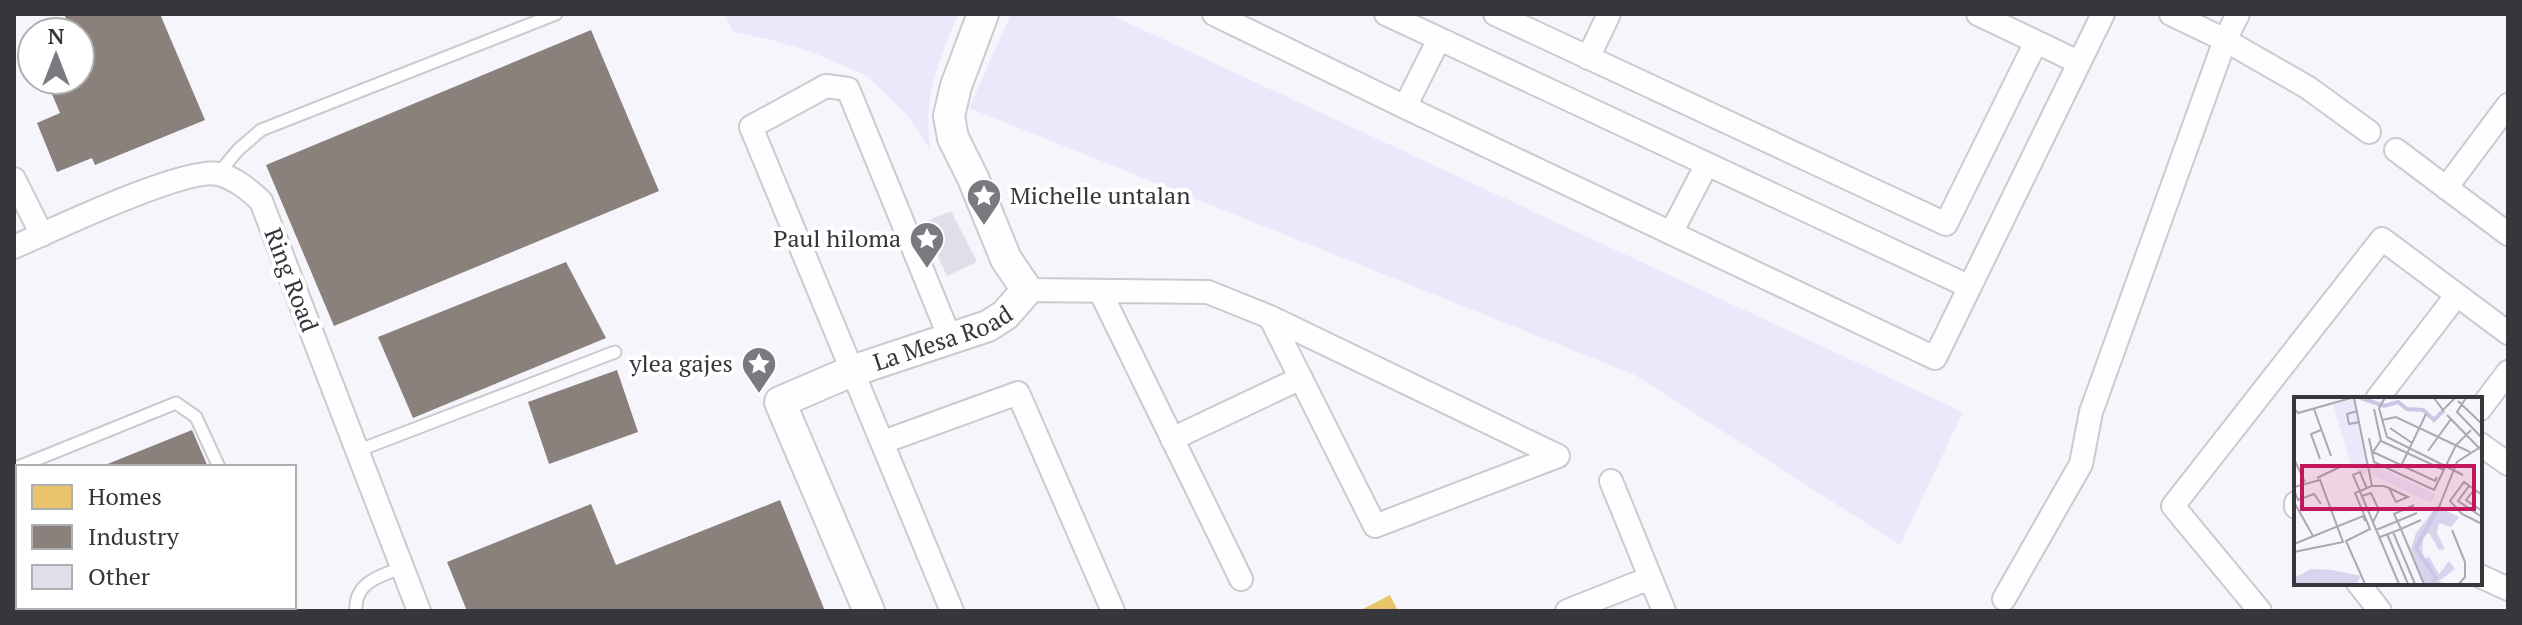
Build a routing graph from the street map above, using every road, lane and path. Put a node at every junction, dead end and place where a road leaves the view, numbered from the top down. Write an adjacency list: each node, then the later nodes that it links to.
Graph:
1 (556, 14): 21 (lane)
2 (983, 14): 29 (street, La Mesa Road)
3 (1214, 14): 17 (street)
4 (1386, 14): 11 (street)
5 (1495, 14): 14 (street)
6 (1609, 14): 14 (street)
7 (1978, 14): 13 (street)
8 (2103, 14): 15 (street)
9 (2171, 14): 12 (street)
10 (2238, 14): 12 (street)
11 (1439, 39): 17 (street); 20 (street)
12 (2225, 40): 18 (street); 55 (street)
13 (2036, 42): 14 (street); 15 (street)
14 (1588, 58)
15 (2078, 62): 28 (street)
16 (2508, 105): 23 (street)
17 (1405, 107): 24 (street)
18 (2369, 132)
19 (2396, 150): 23 (street)
20 (1707, 164): 24 (street); 28 (street)
21 (218, 174): 26 (street); 44 (street, Ring Road)
22 (14, 179): 26 (street)
23 (2446, 188): 25 (street)
24 (1671, 233): 28 (street)
25 (2508, 234)
26 (42, 235): 27 (street)
27 (14, 247)
28 (1970, 287)
29 (1027, 290): 30 (street); 34 (street, La Mesa Road)
30 (1100, 291): 32 (street); 41 (street)
31 (2456, 296): 33 (street); 39 (street); 63 (street)
32 (1270, 317): 38 (street); 38 (street)
33 (2508, 333)
34 (950, 338): 36 (street, La Mesa Road); 36 (street)
35 (615, 352): 44 (lane)
36 (852, 371): 42 (street); 58 (street, La Mesa Road)
37 (2508, 372): 40 (street)
38 (1301, 378): 41 (street)
39 (2379, 397)
40 (2482, 406)
41 (1172, 439): 52 (street)
42 (883, 442): 59 (street); 60 (street)
43 (2482, 445): 45 (street)
44 (357, 451): 49 (street, Ring Road)
45 (2508, 464)
46 (24, 465): 47 (lane)
47 (218, 465)
48 (1611, 481): 51 (street)
49 (401, 568): 56 (lane); 57 (street, Ring Road)
50 (2482, 577): 54 (street)
51 (1650, 578): 61 (street); 62 (street)
52 (1241, 579)
53 (2360, 585): 64 (street)
54 (2508, 589)
55 (2004, 599)
56 (356, 611)
57 (419, 611)
58 (869, 611)
59 (952, 611)
60 (1113, 611)
61 (1567, 611)
62 (1664, 611)
63 (2260, 611)
64 (2380, 611)

